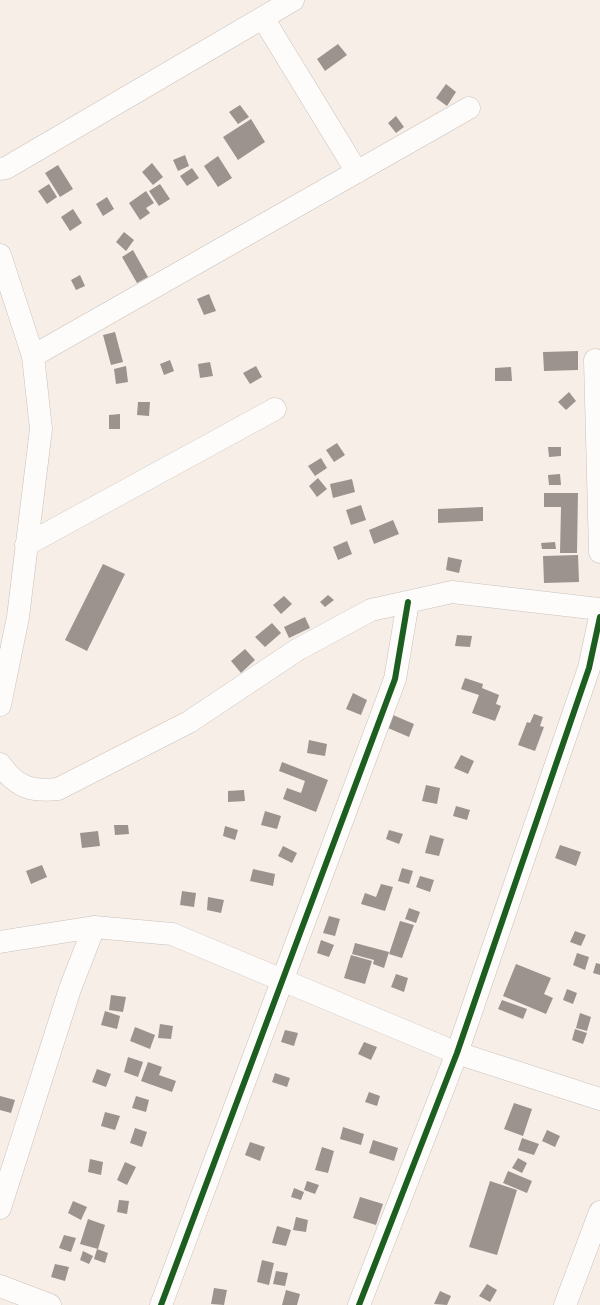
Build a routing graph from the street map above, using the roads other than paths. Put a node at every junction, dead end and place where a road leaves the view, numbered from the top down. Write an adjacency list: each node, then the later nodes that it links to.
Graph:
1 (293, 0): 2 (street)
2 (263, 18): 4 (street); 5 (street)
3 (469, 108): 5 (street)
4 (0, 169)
5 (357, 172): 7 (street)
6 (0, 255): 7 (street)
7 (33, 356): 10 (street)
8 (595, 360): 11 (street)
9 (275, 409): 10 (street)
10 (26, 545): 15 (street)
11 (600, 552)
12 (408, 602): 13 (street); 16 (street); 19 (street)
13 (600, 610)
14 (600, 617): 20 (street)
15 (0, 705)
16 (0, 764)
17 (94, 927): 18 (street); 19 (street); 22 (street)
18 (0, 942)
19 (282, 980): 20 (street); 26 (street)
20 (457, 1053): 21 (street); 27 (street)
21 (600, 1099)
22 (0, 1208)
23 (600, 1212): 28 (street)
24 (0, 1286): 25 (street)
25 (50, 1305)
26 (161, 1305)
27 (359, 1305)
28 (565, 1305)

